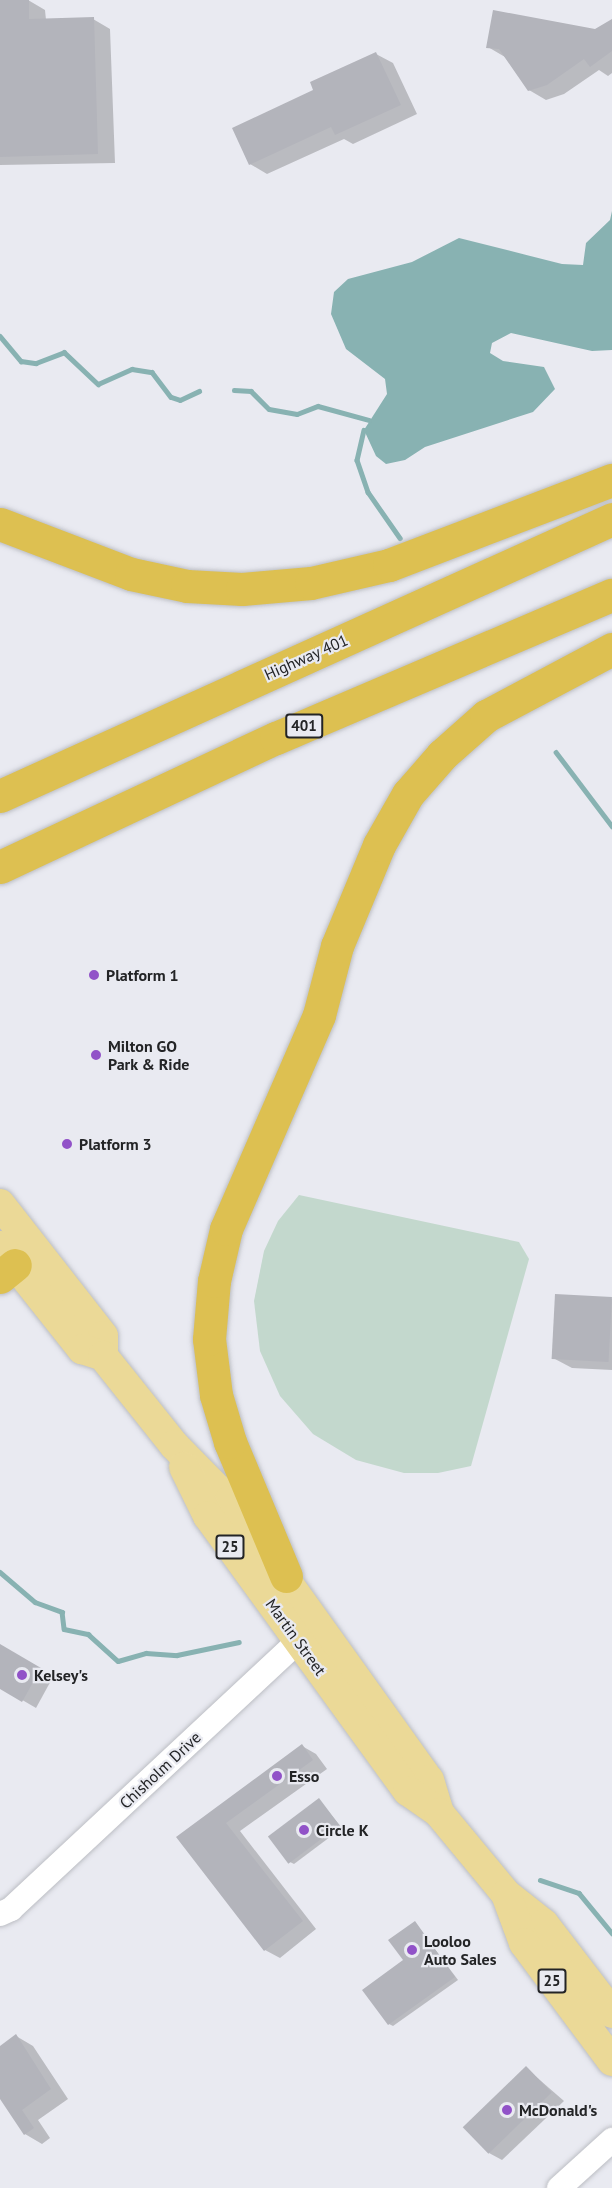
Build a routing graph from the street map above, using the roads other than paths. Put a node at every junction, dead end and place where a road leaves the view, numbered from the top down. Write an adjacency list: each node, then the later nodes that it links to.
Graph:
1 (612, 480): 3 (highway)
2 (612, 519): 6 (highway, Highway 401)
3 (0, 524)
4 (612, 595): 7 (highway, 401)
5 (612, 649): 12 (highway)
6 (0, 796)
7 (0, 867)
8 (0, 1204): 10 (main road, Martin Street / 25)
9 (5, 1263): 10 (main road, Martin Street / 25)
10 (103, 1356): 11 (main road, Martin Street / 25)
11 (174, 1445): 12 (main road, Martin Street / 25); 13 (main road, Martin Street / 25)
12 (286, 1576): 13 (main road, Martin Street / 25)
13 (308, 1632): 14 (main road, Martin Street / 25); 15 (street, Chisholm Drive)
14 (506, 1894): 16 (main road, Martin Street / 25); 17 (main road, Martin Street / 25)
15 (0, 1914)
16 (612, 2013)
17 (612, 2061)
18 (612, 2140): 19 (street)
19 (559, 2188)

